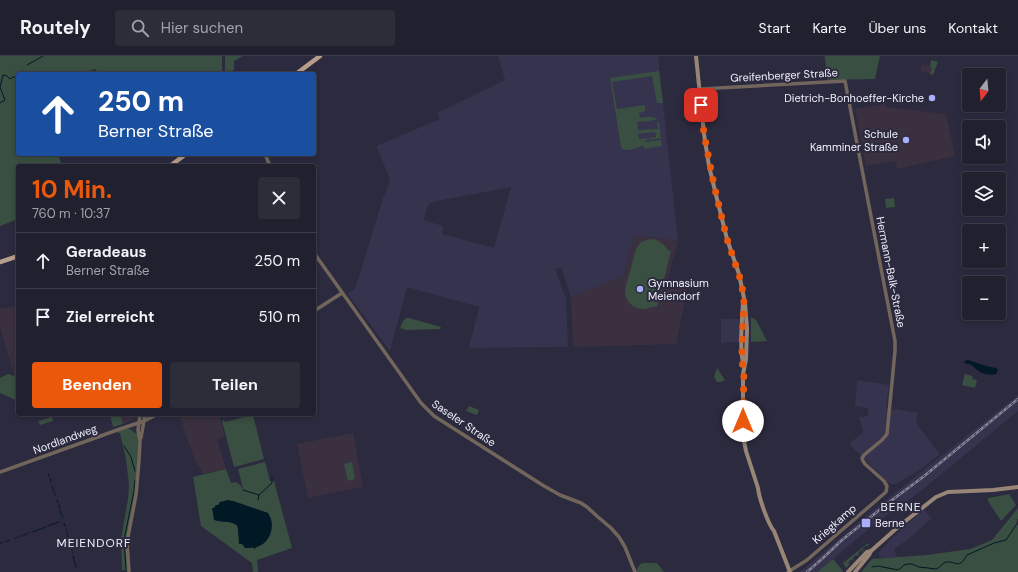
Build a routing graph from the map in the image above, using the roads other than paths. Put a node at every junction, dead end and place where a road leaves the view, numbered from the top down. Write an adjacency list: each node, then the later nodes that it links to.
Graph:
1 (320, 56): 3 (main road)
2 (696, 56): 5 (main road)
3 (299, 72)
4 (845, 81): 5 (street, Greifenberger Straße); 20 (street, Hermann-Balk-Straße)
5 (700, 89): 25 (main road)
6 (183, 156): 7 (main road)
7 (173, 164)
8 (316, 256): 11 (street, Saseler Straße)
9 (16, 257): 10 (main road)
10 (0, 262)
11 (342, 293): 12 (street); 24 (street, Saseler Straße)
12 (316, 310)
13 (140, 416): 17 (street)
14 (145, 416): 16 (street)
15 (154, 416): 16 (street, Nordlandweg)
16 (144, 421): 17 (street, Nordlandweg); 18 (street)
17 (140, 422): 18 (street); 19 (street, Nordlandweg)
18 (140, 442): 23 (street)
19 (0, 472)
20 (887, 486): 25 (street, Kriegkamp)
21 (1018, 487): 22 (main road)
22 (871, 551): 26 (main road); 27 (main road)
23 (129, 572)
24 (635, 572)
25 (789, 572)
26 (848, 572)
27 (855, 572)

